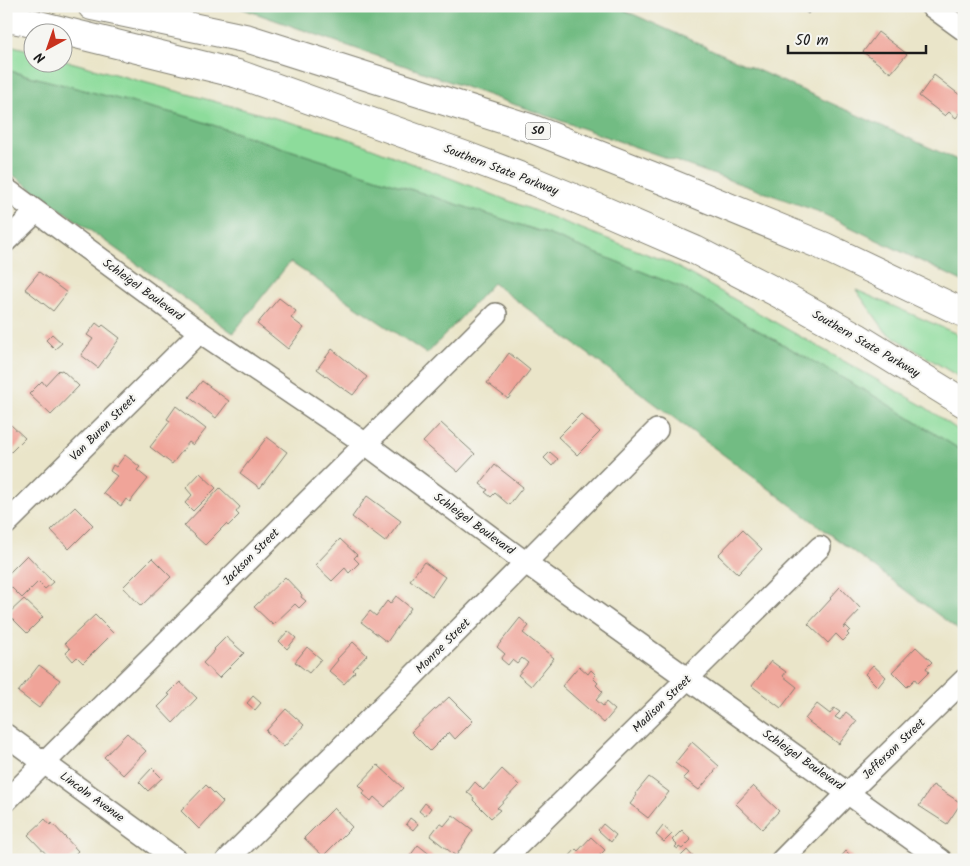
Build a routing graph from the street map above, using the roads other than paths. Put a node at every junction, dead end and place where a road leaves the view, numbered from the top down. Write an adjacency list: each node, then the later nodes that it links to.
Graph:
1 (92, 6): 9 (highway, SO)
2 (931, 6): 4 (street)
3 (6, 18): 11 (highway, Southern State Parkway)
4 (964, 30)
5 (6, 189): 6 (street, Schleigel Boulevard)
6 (36, 212): 7 (street); 10 (street, Schleigel Boulevard)
7 (6, 241)
8 (496, 314): 13 (street, Jackson Street)
9 (964, 314)
10 (200, 332): 13 (street, Schleigel Boulevard); 14 (street, Van Buren Street)
11 (964, 403)
12 (657, 430): 16 (street, Monroe Street)
13 (366, 444): 16 (street, Schleigel Boulevard); 20 (street, Jackson Street)
14 (6, 524)
15 (820, 547): 17 (street, Madison Street)
16 (526, 562): 17 (street, Schleigel Boulevard); 24 (street, Monroe Street)
17 (688, 678): 21 (street, Schleigel Boulevard); 25 (street, Madison Street)
18 (964, 680): 21 (street, Jefferson Street)
19 (6, 735): 20 (street, Lincoln Avenue)
20 (44, 762): 22 (street, Jackson Street); 23 (street, Lincoln Avenue)
21 (848, 793): 26 (street, Jefferson Street); 27 (street, Schleigel Boulevard)
22 (6, 801)
23 (177, 860)
24 (227, 860)
25 (503, 860)
26 (782, 860)
27 (941, 860)

